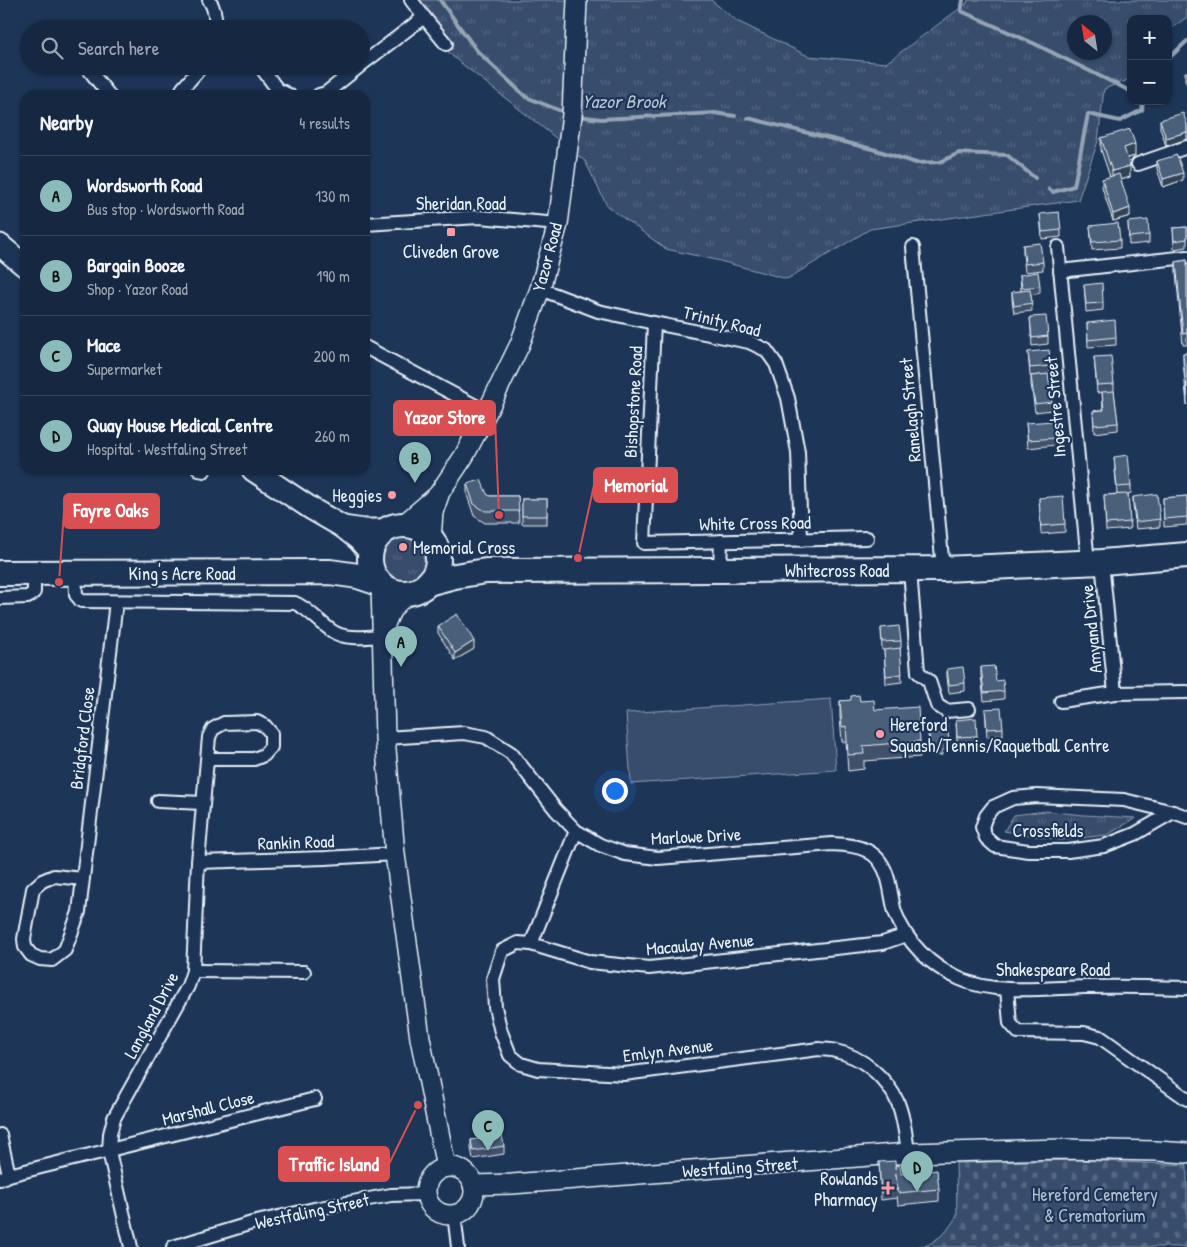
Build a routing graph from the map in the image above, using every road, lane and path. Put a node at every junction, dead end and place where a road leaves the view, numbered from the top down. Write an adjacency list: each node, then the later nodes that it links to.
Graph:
1 (209, 0): 5 (street)
2 (411, 0): 4 (street)
3 (577, 0): 19 (street, Yazor Road)
4 (424, 17): 6 (street); 7 (street)
5 (216, 20)
6 (446, 44)
7 (370, 59)
8 (93, 75): 12 (street)
9 (194, 75): 13 (street)
10 (267, 75): 14 (street)
11 (349, 75): 15 (street)
12 (105, 90)
13 (182, 90)
14 (280, 90)
15 (330, 90)
16 (1187, 147): 17 (street)
17 (1138, 164)
18 (370, 224): 19 (street, Sheridan Road)
19 (558, 224): 26 (street, Yazor Road)
20 (0, 245): 24 (main road)
21 (913, 247): 42 (street, Ranelagh Street)
22 (1058, 247): 25 (street, Ingestre Street)
23 (1187, 257): 25 (street)
24 (20, 262)
25 (1060, 272): 41 (street, Ingestre Street)
26 (540, 289): 27 (street, Trinity Road); 29 (street, Yazor Road)
27 (654, 323): 35 (street, Trinity Road); 37 (street, Bishopstone Road)
28 (370, 349): 29 (street)
29 (487, 412): 31 (street, Yazor Road)
30 (260, 475): 32 (main road)
31 (440, 492): 33 (street, Yazor Road); 38 (street, Yazor Road)
32 (343, 527): 33 (main road); 39 (main road)
33 (395, 528): 38 (highway); 39 (highway)
34 (867, 538): 35 (street, White Cross Road)
35 (801, 540): 36 (street, White Cross Road)
36 (721, 541): 37 (street, White Cross Road); 43 (street)
37 (644, 543)
38 (433, 544): 45 (highway, Whitecross Road); 51 (highway)
39 (370, 555): 46 (highway, King's Acre Road); 50 (highway)
40 (1187, 555): 41 (highway, Whitecross Road)
41 (1095, 562): 42 (highway, Whitecross Road); 55 (street, Amyand Drive)
42 (943, 569): 44 (highway, Whitecross Road)
43 (720, 570): 44 (highway, Whitecross Road); 45 (highway, Whitecross Road)
44 (910, 570): 58 (street)
45 (486, 571): 51 (highway, Whitecross Road)
46 (330, 572): 48 (highway, King's Acre Road); 50 (highway, King's Acre Road)
47 (34, 573): 48 (highway, King's Acre Road); 49 (highway, King's Acre Road); 52 (street)
48 (75, 573): 53 (street)
49 (0, 574)
50 (380, 583): 51 (highway); 54 (street)
51 (418, 588): 54 (street)
52 (0, 598)
53 (116, 602): 54 (street); 68 (street, Bridgford Close)
54 (382, 636): 59 (street)
55 (1115, 692): 56 (street, Amyand Drive); 57 (street, Amyand Drive)
56 (1187, 692)
57 (1061, 701)
58 (969, 709)
59 (385, 738): 65 (street, Marlowe Drive); 66 (street)
60 (208, 759): 60 (street, Langland Drive); 62 (street, Langland Drive)
61 (158, 801): 62 (street)
62 (203, 803): 67 (street, Langland Drive)
63 (1174, 812): 63 (street, Crossfields); 64 (street, Crossfields)
64 (1187, 817)
65 (576, 831): 69 (street, Marlowe Drive); 70 (street)
66 (395, 854): 67 (street, Rankin Road); 81 (street)
67 (198, 862): 71 (street, Langland Drive)
68 (83, 878): 68 (street, Bridgford Close)
69 (906, 935): 70 (street, Macaulay Avenue); 74 (street, Shakespeare Road)
70 (531, 944): 79 (street, Emlyn Avenue)
71 (193, 971): 72 (street); 78 (street, Langland Drive)
72 (304, 972)
73 (1187, 988): 74 (street, Shakespeare Road)
74 (1007, 989): 76 (street)
75 (315, 1098): 78 (street, Marshall Close)
76 (1187, 1099)
77 (0, 1135): 82 (street)
78 (109, 1151): 82 (street, Marshall Close); 86 (street, Langland Drive)
79 (908, 1153): 80 (street, Westfaling Street); 83 (street, Westfaling Street)
80 (1187, 1153)
81 (446, 1167): 83 (street); 84 (street)
82 (4, 1177)
83 (473, 1185): 85 (street)
84 (425, 1194): 85 (street); 87 (street, Westfaling Street)
85 (454, 1214): 88 (street)
86 (132, 1247)
87 (173, 1247)
88 (458, 1247)

